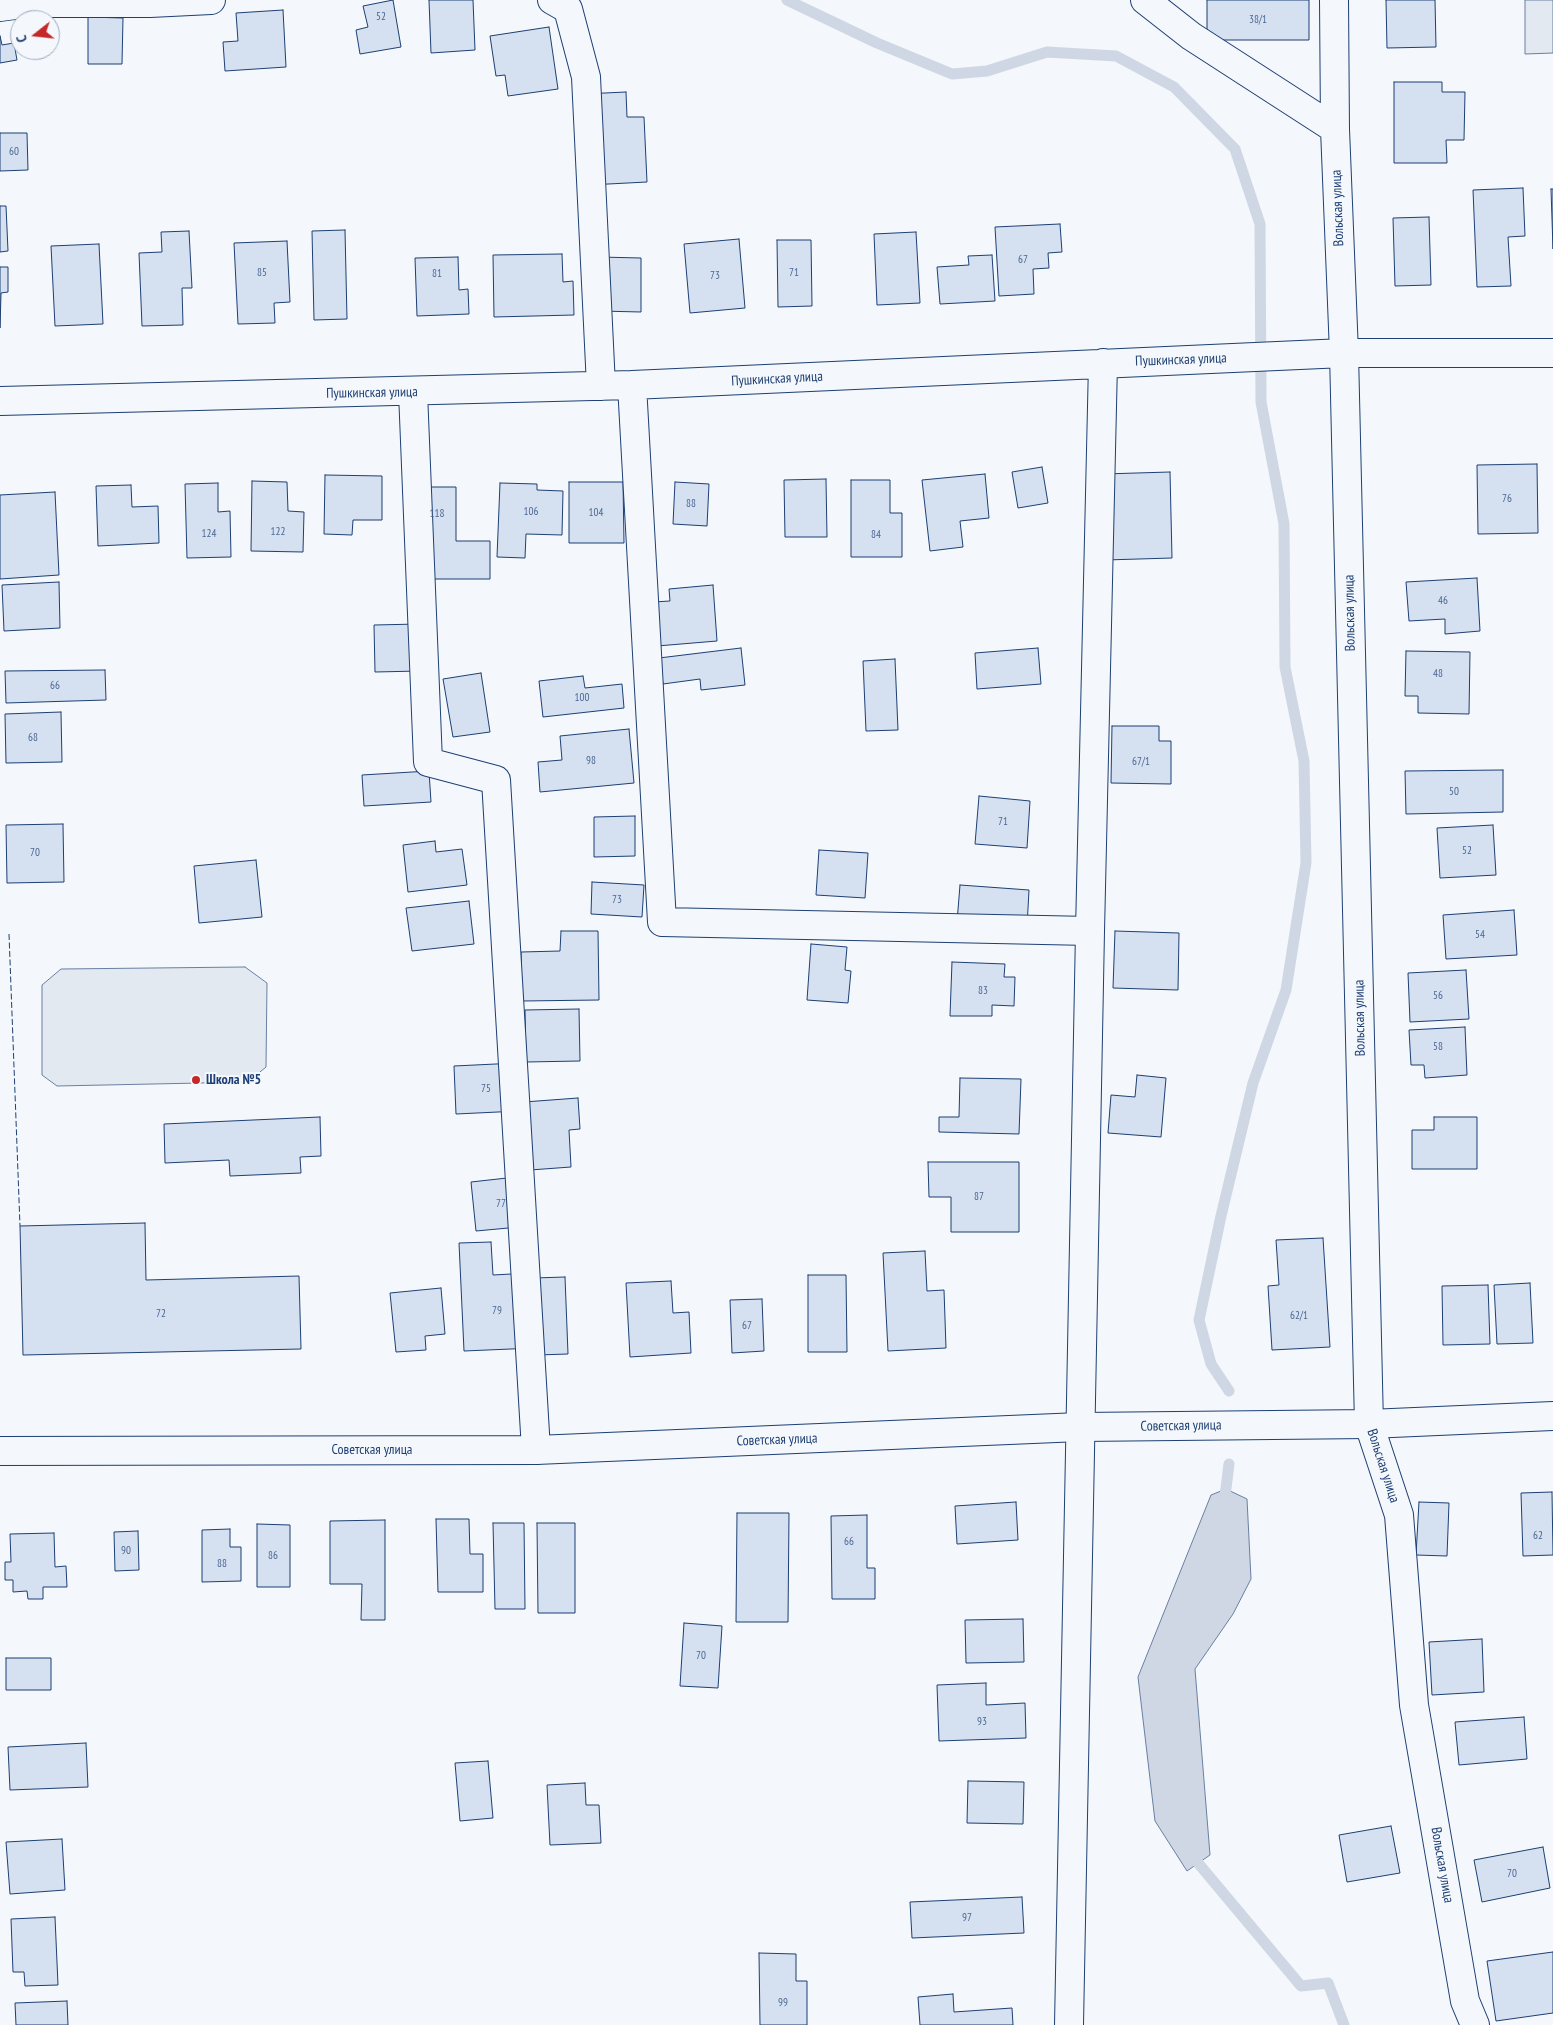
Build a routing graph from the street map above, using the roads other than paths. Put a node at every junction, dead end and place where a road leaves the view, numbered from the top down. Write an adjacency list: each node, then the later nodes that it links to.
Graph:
1 (211, 0): 5 (street)
2 (1144, 0): 6 (street)
3 (1334, 0): 6 (street, Вольская улица)
4 (561, 3): 10 (street)
5 (0, 7)
6 (1334, 129): 8 (street, Вольская улица)
7 (1553, 353): 8 (street, Пушкинская улица)
8 (1344, 354): 9 (street, Пушкинская улица); 16 (street, Вольская улица)
9 (1103, 363): 11 (street, Пушкинская улица); 14 (street)
10 (601, 386): 11 (street, Пушкинская улица); 12 (street, Пушкинская улица)
11 (632, 386): 14 (street)
12 (412, 392): 13 (street, Пушкинская улица); 18 (street)
13 (0, 401)
14 (1090, 931): 17 (street)
15 (1553, 1416): 16 (street, Советская улица)
16 (1370, 1424): 17 (street, Советская улица); 21 (street, Вольская улица)
17 (1080, 1427): 18 (street, Советская улица); 20 (street)
18 (536, 1450): 19 (street, Советская улица)
19 (0, 1451)
20 (1069, 2025)
21 (1475, 2025)

